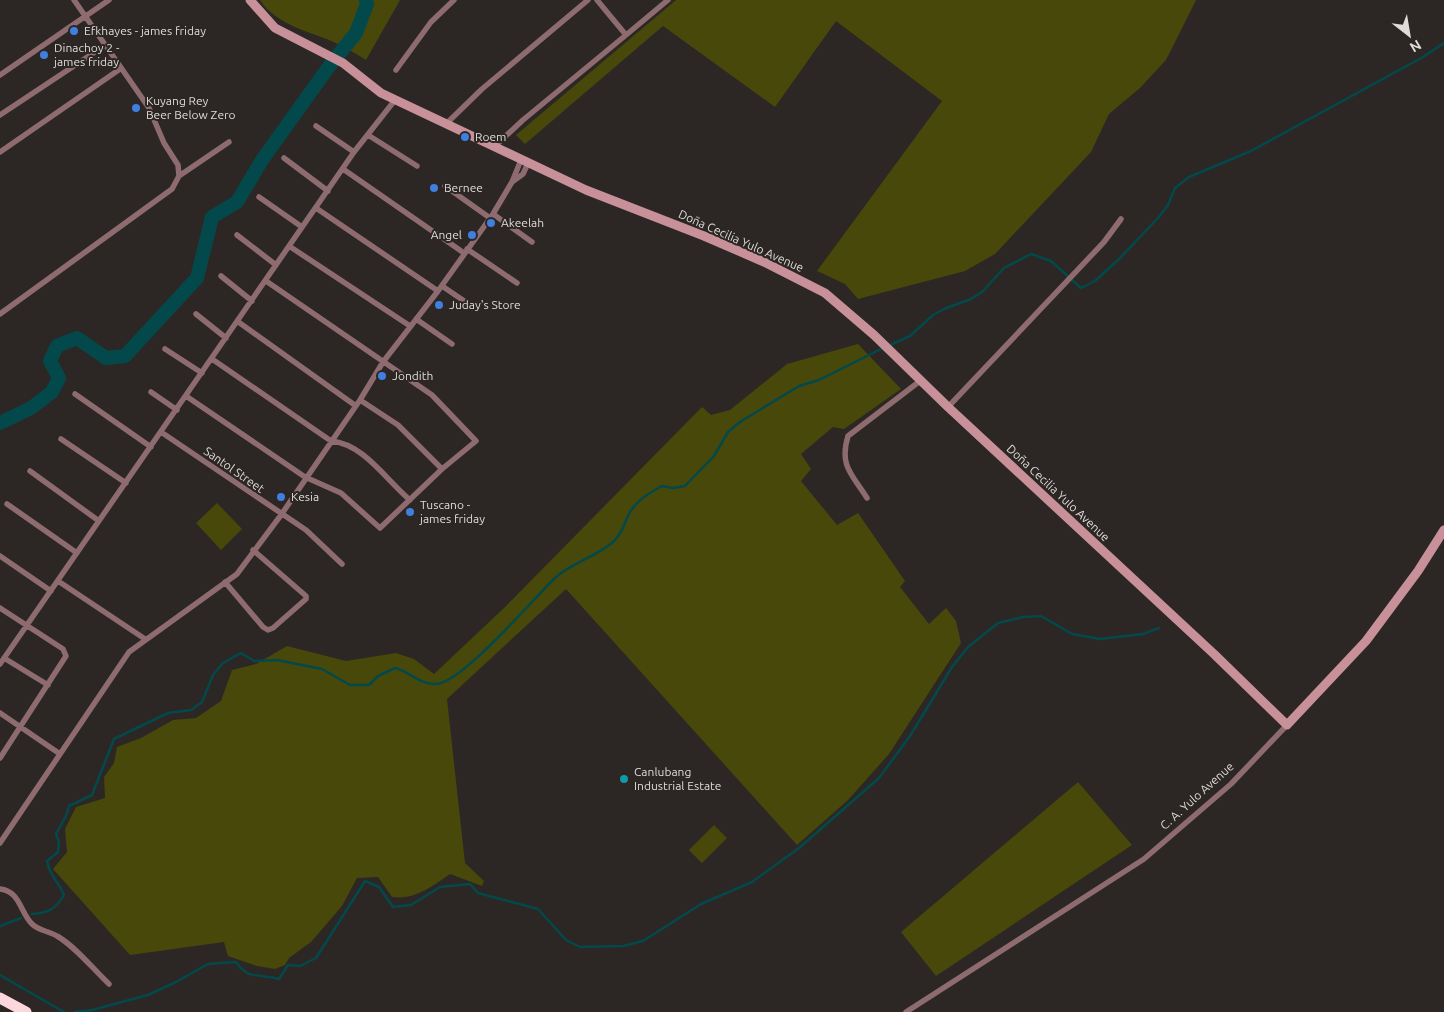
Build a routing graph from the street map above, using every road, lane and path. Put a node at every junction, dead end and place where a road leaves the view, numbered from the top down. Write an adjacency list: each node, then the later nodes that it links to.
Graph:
1 (74, 0): 8 (street)
2 (109, 0): 8 (street)
3 (250, 0): 14 (main road, Doña Cecilia Yulo Avenue)
4 (454, 0): 12 (street)
5 (588, 0): 16 (street)
6 (597, 0): 9 (street)
7 (668, 0): 9 (street)
8 (84, 17): 10 (street); 13 (street)
9 (626, 35): 20 (street)
10 (104, 46): 11 (street); 15 (street)
11 (120, 69): 21 (street); 27 (street)
12 (396, 70)
13 (0, 74)
14 (395, 100): 16 (main road, Doña Cecilia Yulo Avenue); 18 (street)
15 (0, 115)
16 (447, 123): 20 (main road, Doña Cecilia Yulo Avenue)
17 (316, 126): 22 (street)
18 (368, 135): 22 (street); 25 (street)
19 (230, 142): 27 (street)
20 (494, 148): 24 (main road, Doña Cecilia Yulo Avenue)
21 (0, 152)
22 (354, 152): 26 (street)
23 (284, 158): 29 (street)
24 (525, 162): 32 (street); 57 (main road, Doña Cecilia Yulo Avenue)
25 (417, 166)
26 (343, 169): 29 (street); 38 (street)
27 (179, 176): 46 (street)
28 (445, 186): 32 (street)
29 (328, 190): 31 (street)
30 (259, 197): 34 (street)
31 (316, 208): 34 (street); 43 (street)
32 (491, 216): 36 (street); 38 (street)
33 (1121, 218): 63 (street)
34 (302, 227): 37 (street)
35 (237, 235): 39 (street)
36 (532, 242)
37 (289, 246): 39 (street); 50 (street)
38 (466, 251): 42 (street); 43 (street)
39 (276, 265): 41 (street)
40 (221, 276): 44 (street)
41 (266, 281): 44 (street); 55 (street)
42 (517, 283)
43 (440, 288): 45 (street); 48 (street)
44 (252, 301): 49 (street)
45 (476, 309)
46 (0, 314)
47 (196, 314): 51 (street)
48 (416, 319): 50 (street); 52 (street)
49 (237, 322): 51 (street); 62 (street)
50 (410, 326): 55 (street)
51 (226, 338): 54 (street)
52 (452, 344)
53 (165, 349): 56 (street)
54 (212, 359): 56 (street); 67 (street)
55 (383, 362): 61 (street); 69 (street)
56 (202, 373): 60 (street)
57 (920, 381): 63 (main road, Doña Cecilia Yulo Avenue); 73 (street)
58 (152, 392): 64 (street)
59 (75, 394): 68 (street)
60 (186, 396): 64 (street); 71 (street)
61 (360, 400): 62 (street); 69 (street)
62 (356, 406): 67 (street)
63 (948, 407): 94 (main road, Doña Cecilia Yulo Avenue)
64 (176, 410): 65 (street)
65 (161, 432): 68 (street); 76 (street, Santol Street)
66 (61, 439): 72 (street)
67 (331, 441): 71 (street); 74 (street)
68 (151, 447): 72 (street)
69 (442, 469): 74 (street)
70 (30, 471): 77 (street)
71 (305, 477): 74 (street); 76 (street)
72 (126, 483): 77 (street)
73 (867, 498)
74 (410, 500)
75 (7, 504): 80 (street)
76 (281, 515): 79 (street); 82 (street, Santol Street)
77 (99, 521): 80 (street)
78 (1444, 530): 94 (main road, C. A. Yulo Avenue)
79 (253, 550): 84 (street); 84 (street)
80 (77, 553): 83 (street)
81 (0, 556): 85 (street)
82 (342, 564)
83 (58, 582): 85 (street); 88 (street)
84 (225, 582): 88 (street)
85 (51, 591): 87 (street)
86 (0, 608): 87 (street)
87 (26, 627): 89 (street); 91 (street)
88 (145, 640): 95 (street)
89 (4, 658): 90 (street); 91 (street)
90 (0, 664)
91 (48, 684): 93 (street)
92 (0, 713): 93 (street)
93 (21, 725): 95 (street); 96 (street)
94 (1287, 725): 102 (street, C. A. Yulo Avenue)
95 (60, 754): 97 (street)
96 (0, 758)
97 (0, 843)
98 (0, 889): 99 (street)
99 (109, 984)
100 (0, 998): 101 (highway)
101 (26, 1012)
102 (906, 1012)

